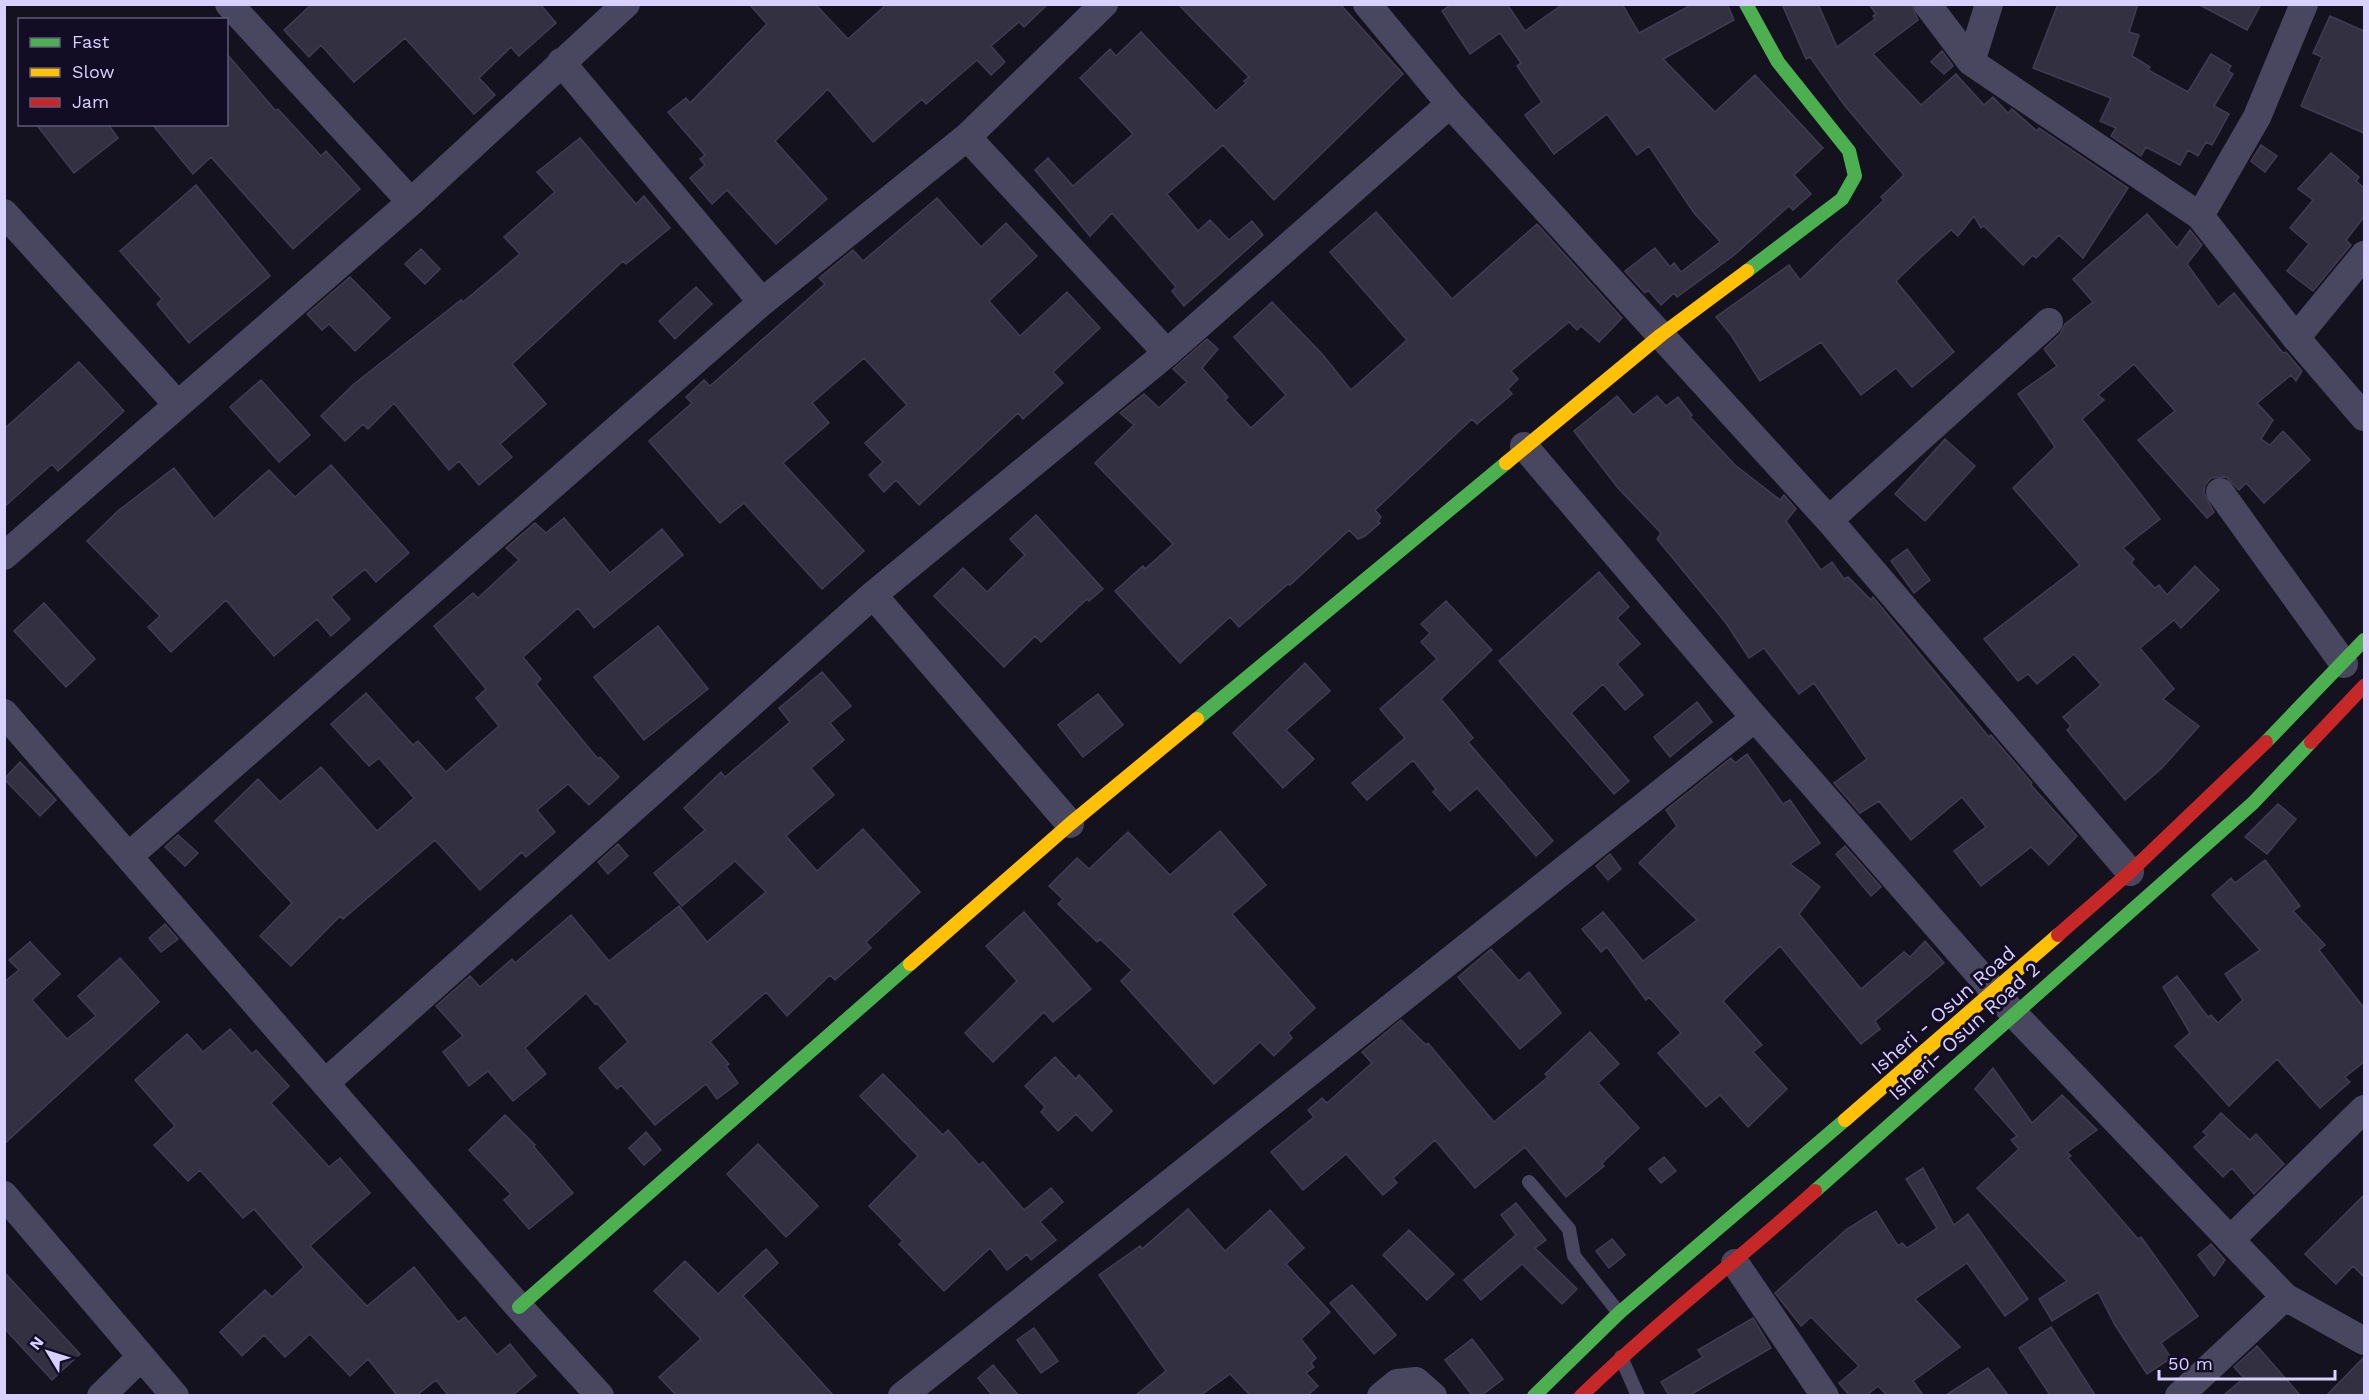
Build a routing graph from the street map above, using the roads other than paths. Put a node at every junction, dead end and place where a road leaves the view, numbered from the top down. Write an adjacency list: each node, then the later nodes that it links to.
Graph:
1 (229, 4): 13 (street)
2 (626, 4): 9 (street)
3 (1104, 4): 12 (street)
4 (1367, 4): 11 (street)
5 (1746, 4): 19 (main road)
6 (1927, 4): 10 (street)
7 (1989, 4): 10 (street)
8 (2304, 4): 15 (street)
9 (561, 62): 13 (street); 17 (street)
10 (1971, 62): 15 (street)
11 (1450, 104): 19 (street); 21 (street)
12 (967, 137): 17 (street); 21 (street)
13 (411, 202): 22 (street)
14 (4, 213): 22 (street)
15 (2200, 216): 20 (street)
16 (2364, 255): 20 (street)
17 (762, 302): 35 (street)
18 (2049, 322): 26 (street)
19 (1661, 335): 24 (main road); 26 (street)
20 (2296, 338): 23 (street)
21 (1167, 353): 28 (street)
22 (177, 404): 27 (street)
23 (2364, 417)
24 (1524, 446): 33 (street); 34 (main road)
25 (2220, 492): 30 (street)
26 (1829, 520): 36 (street)
27 (4, 556)
28 (873, 595): 34 (street); 39 (street)
29 (2364, 640): 30 (main road, Isheri - Osun Road)
30 (2344, 664): 36 (main road, Isheri - Osun Road)
31 (2364, 686): 38 (main road, Isheri- Osun Road 2)
32 (4, 713): 35 (street)
33 (1755, 718): 37 (street); 54 (street)
34 (1070, 824): 46 (main road)
35 (130, 855): 39 (street)
36 (2130, 872): 37 (main road, Isheri - Osun Road)
37 (1994, 991): 38 (street); 47 (main road, Isheri - Osun Road)
38 (2013, 1012): 43 (street); 44 (main road, Isheri- Osun Road 2)
39 (325, 1083): 46 (street)
40 (2364, 1109): 43 (street)
41 (1529, 1182): 47 (lane)
42 (4, 1195): 49 (street)
43 (2230, 1240): 45 (street)
44 (1735, 1263): 50 (main road, Isheri- Osun Road 2); 60 (street)
45 (2285, 1297): 48 (street); 61 (street)
46 (519, 1307): 53 (street)
47 (1619, 1313): 57 (main road, Isheri - Osun Road)
48 (2364, 1341)
49 (141, 1357): 51 (street); 52 (street)
50 (1620, 1358): 58 (main road, Isheri- Osun Road 2); 59 (lane)
51 (100, 1395)
52 (175, 1395)
53 (600, 1395)
54 (902, 1395)
55 (1381, 1395): 56 (street)
56 (1433, 1395)
57 (1534, 1395)
58 (1581, 1395)
59 (1638, 1395)
60 (1825, 1395)
61 (2179, 1395)

